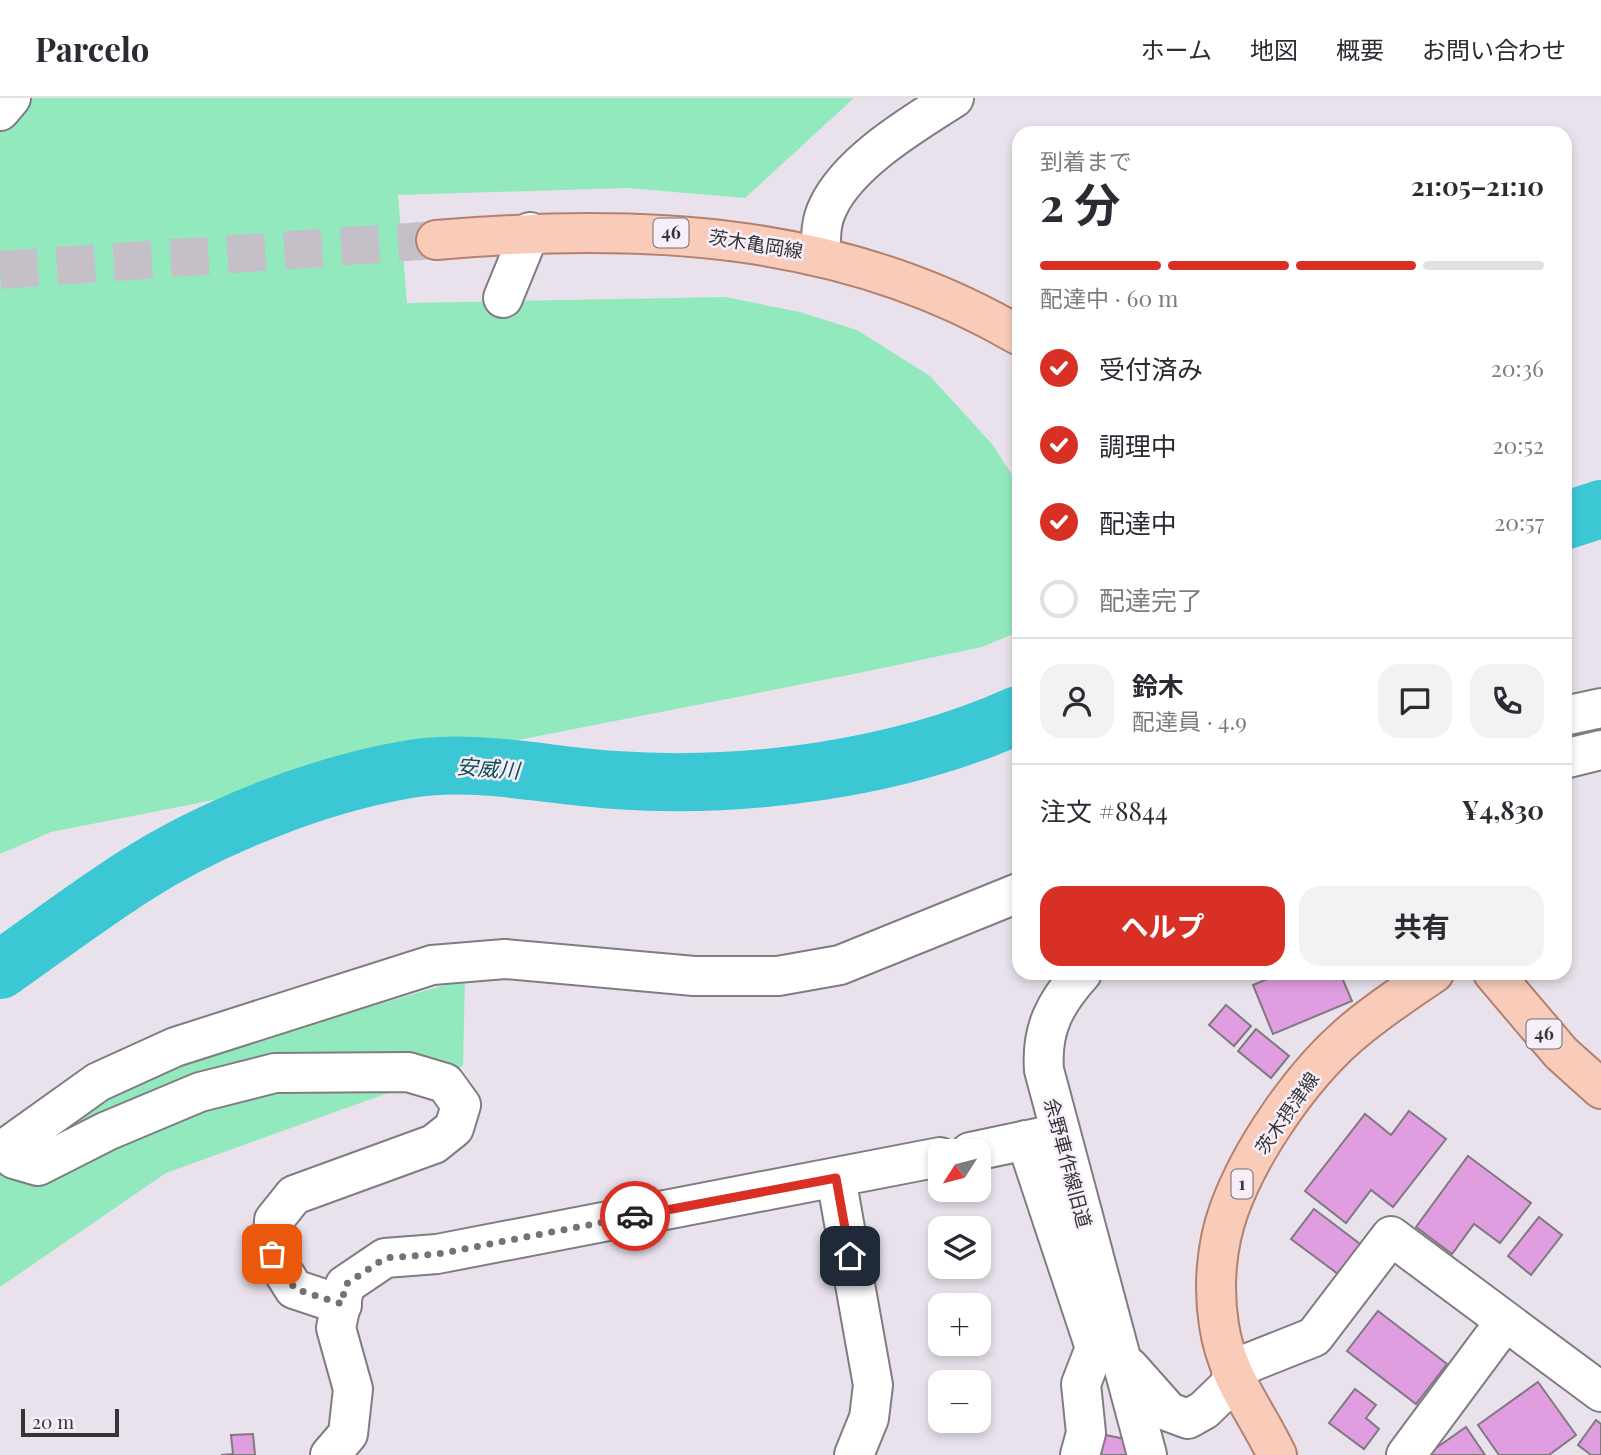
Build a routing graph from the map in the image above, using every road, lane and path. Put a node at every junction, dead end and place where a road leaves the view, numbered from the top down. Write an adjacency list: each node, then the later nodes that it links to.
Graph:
1 (11, 98): 3 (street)
2 (954, 98): 6 (street)
3 (0, 111)
4 (530, 232): 5 (main road, 茨木亀岡線 / 46); 6 (main road, 茨木亀岡線 / 46); 7 (street)
5 (436, 240)
6 (821, 255): 8 (main road, 茨木亀岡線 / 46)
7 (503, 298)
8 (1012, 332)
9 (1601, 708): 10 (street)
10 (1572, 714)
11 (1601, 750): 12 (street)
12 (1572, 757)
13 (1012, 895): 20 (street)
14 (1076, 980): 18 (street, 余野車作線旧道)
15 (1424, 980): 26 (main road, 茨木摂津線 / 1)
16 (1499, 980): 17 (main road, 46)
17 (1601, 1088)
18 (1043, 1137): 19 (street); 25 (street, 余野車作線旧道); 31 (street)
19 (991, 1148)
20 (1, 1151): 23 (street)
21 (928, 1159): 22 (street)
22 (836, 1178): 23 (street); 30 (street)
23 (342, 1304): 29 (street)
24 (1504, 1323): 26 (street); 27 (street); 35 (street)
25 (1123, 1360): 28 (street, 余野車作線旧道); 32 (street, 余野車作線旧道)
26 (1232, 1376): 28 (street); 34 (main road, 茨木摂津線 / 1)
27 (1601, 1392)
28 (1188, 1419): 33 (street)
29 (330, 1455)
30 (854, 1455)
31 (1080, 1455)
32 (1147, 1455)
33 (1168, 1455)
34 (1277, 1455)
35 (1406, 1455)

